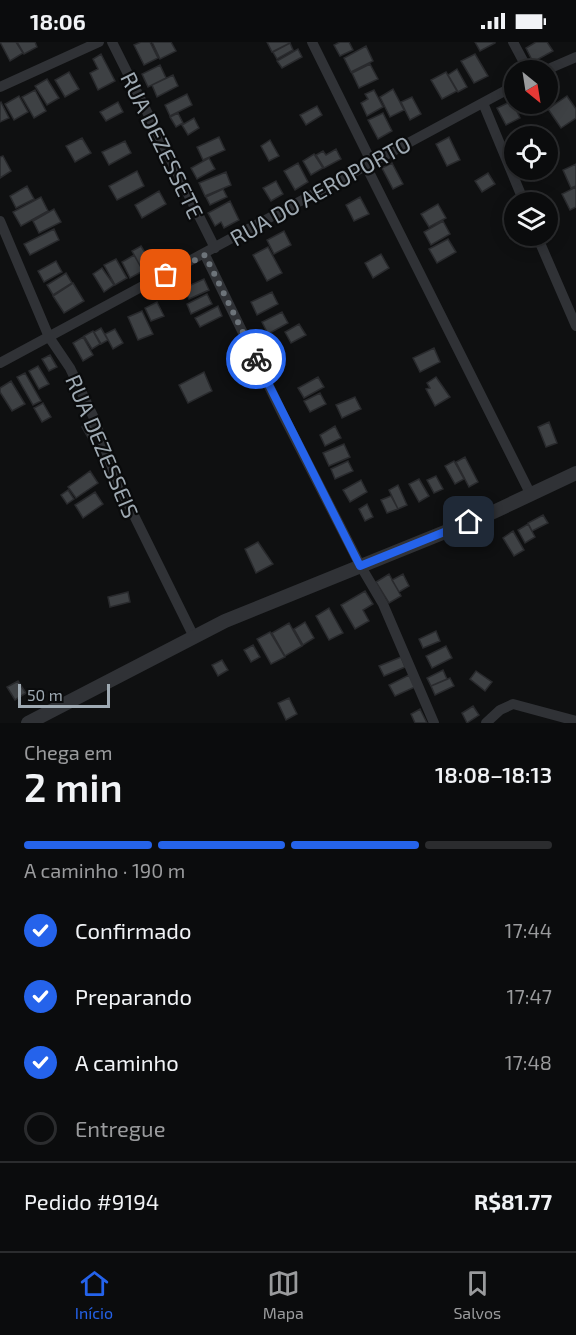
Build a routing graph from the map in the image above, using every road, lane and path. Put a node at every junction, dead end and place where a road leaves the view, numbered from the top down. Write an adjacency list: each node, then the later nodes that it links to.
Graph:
1 (99, 42): 8 (street)
2 (112, 42): 15 (street, RUA DEZESSETE)
3 (312, 42): 11 (street)
4 (513, 42): 6 (street)
5 (576, 57): 7 (street)
6 (523, 60)
7 (558, 65)
8 (0, 87)
9 (504, 91): 10 (street, RUA DO AEROPORTO)
10 (483, 103): 11 (street, RUA DO AEROPORTO); 12 (street)
11 (368, 163): 15 (street, RUA DO AEROPORTO); 21 (street)
12 (520, 192)
13 (0, 221): 18 (street, RUA DEZESSEIS)
14 (541, 246): 17 (street)
15 (215, 248): 16 (street, RUA DO AEROPORTO)
16 (205, 255): 18 (street, RUA DO AEROPORTO); 22 (street)
17 (576, 326)
18 (49, 337): 19 (street, RUA DO AEROPORTO); 23 (street, RUA DEZESSEIS)
19 (0, 363)
20 (576, 473): 21 (street)
21 (530, 493): 22 (street)
22 (360, 566): 23 (street); 28 (street)
23 (194, 637): 24 (street)
24 (95, 687): 26 (street); 27 (street)
25 (576, 721): 29 (street)
26 (28, 723)
27 (48, 723)
28 (434, 723)
29 (486, 723)

